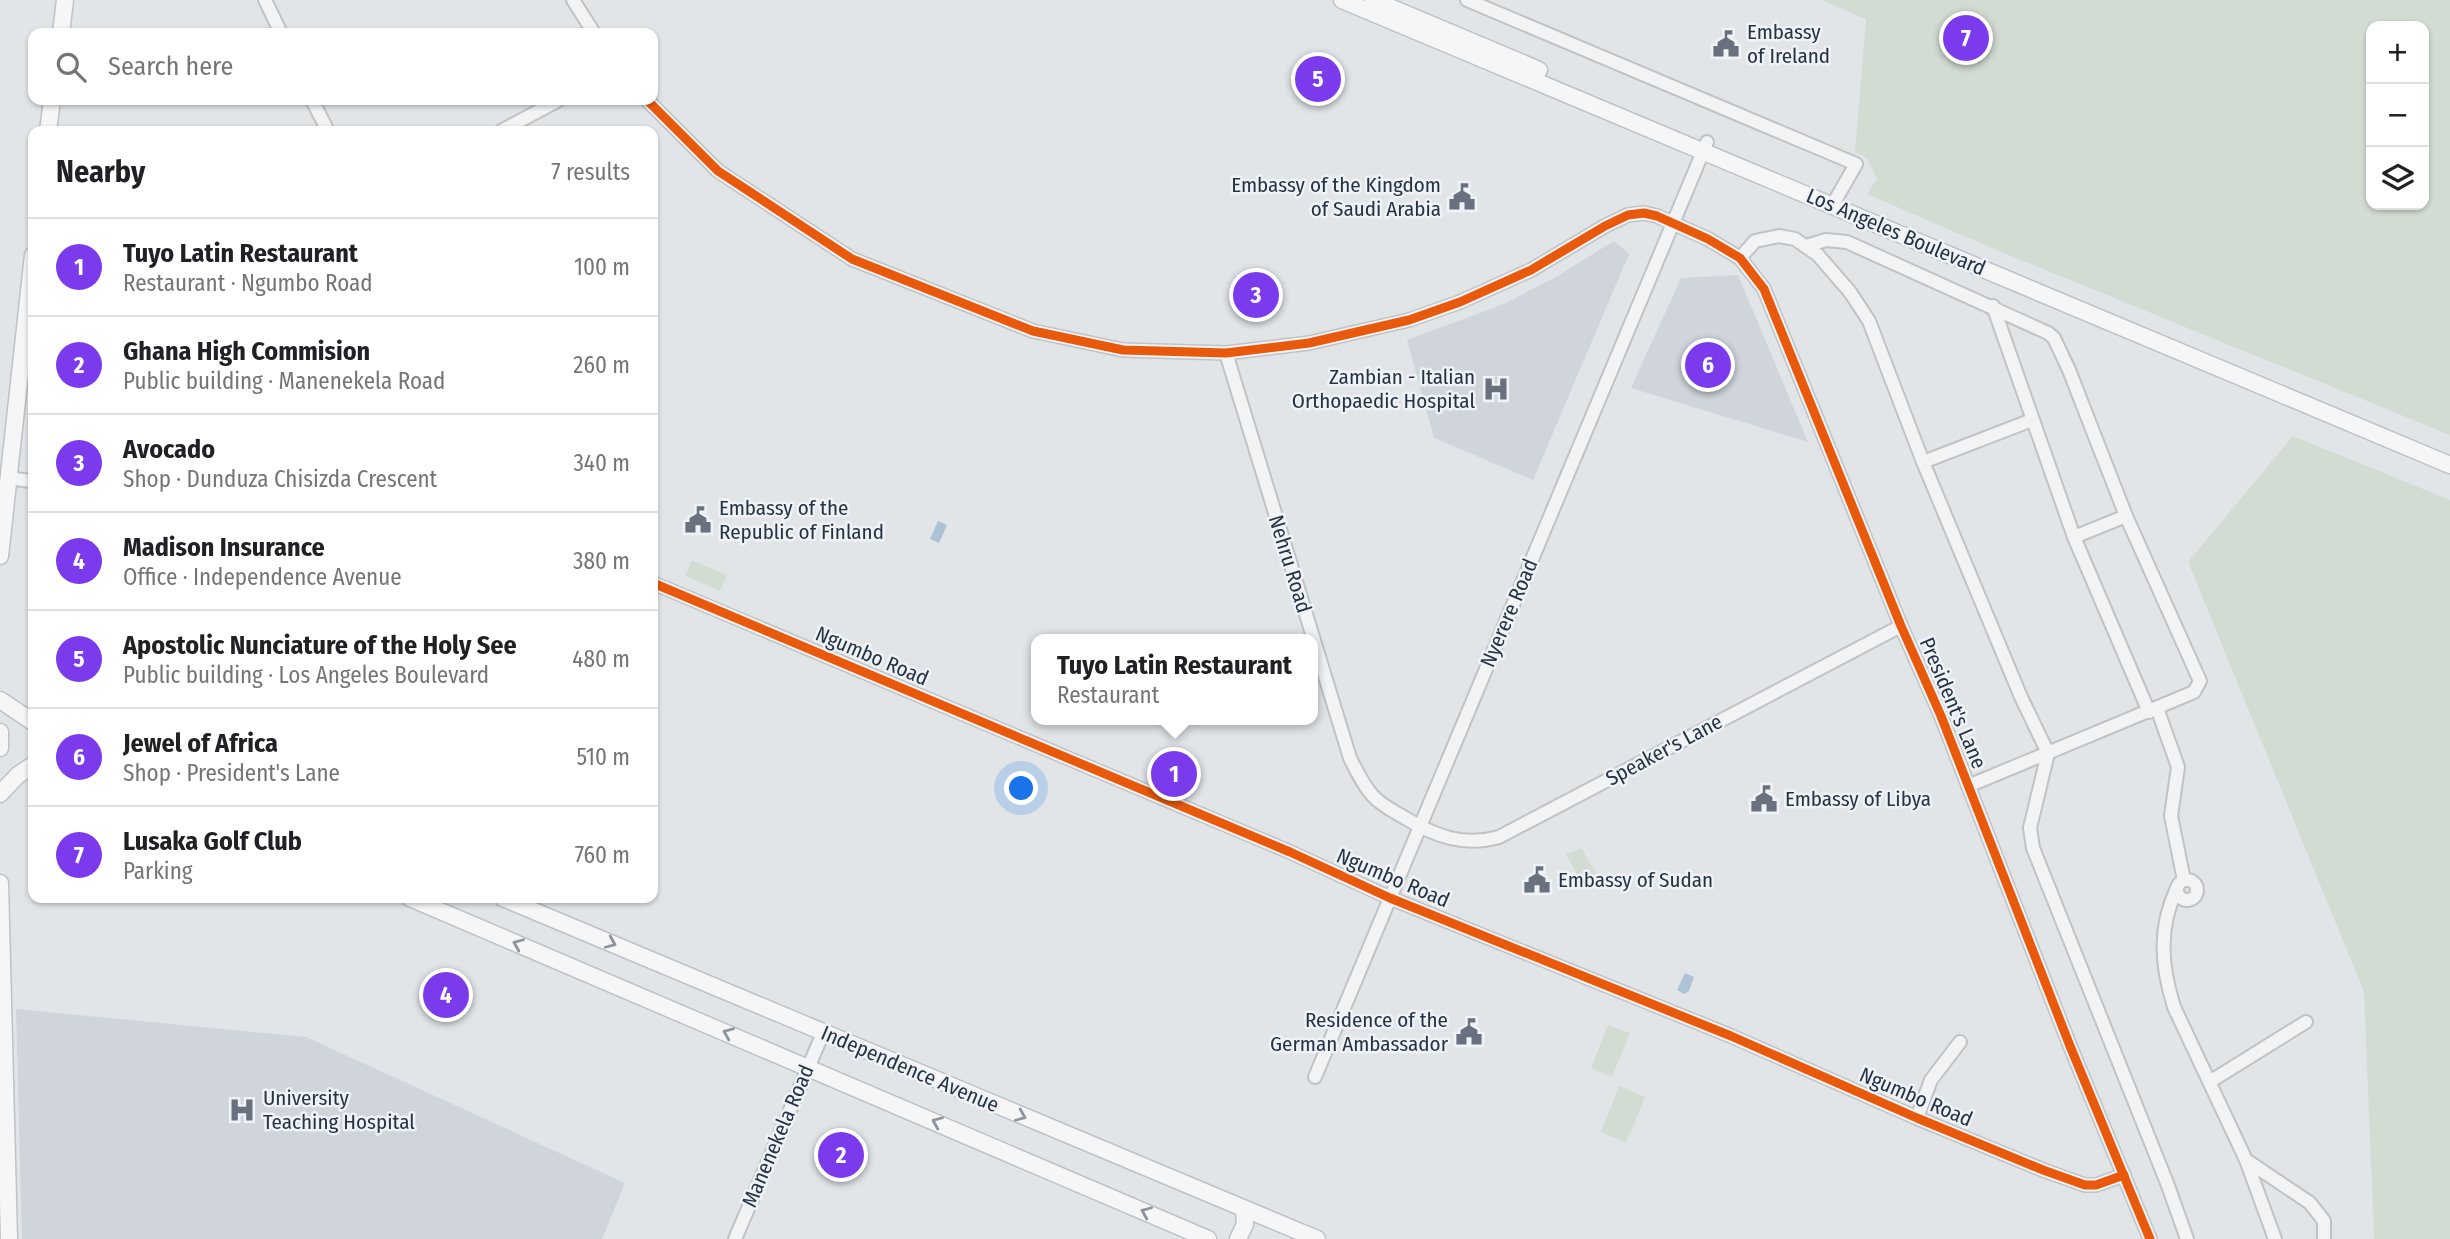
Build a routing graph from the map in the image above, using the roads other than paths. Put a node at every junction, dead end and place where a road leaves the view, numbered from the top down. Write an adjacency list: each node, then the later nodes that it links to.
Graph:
1 (65, 0): 7 (main road)
2 (265, 0): 8 (street)
3 (573, 0): 9 (street)
4 (1342, 0): 17 (main road, Los Angeles Boulevard)
5 (1373, 0): 17 (main road, Los Angeles Boulevard)
6 (1467, 0): 18 (street)
7 (62, 28)
8 (279, 28)
9 (591, 28)
10 (51, 105): 14 (main road)
11 (315, 105): 15 (street)
12 (550, 105): 16 (street)
13 (652, 105): 24 (street, President's Lane)
14 (49, 126)
15 (326, 126)
16 (510, 126)
17 (1705, 146): 18 (main road, Los Angeles Boulevard); 19 (street, Nyerere Road)
18 (1835, 201): 26 (main road, Los Angeles Boulevard); 28 (main road, Los Angeles Boulevard)
19 (1673, 223): 21 (street, President's Lane); 24 (street, President's Lane); 48 (street, Nyerere Road)
20 (1806, 246): 21 (street); 22 (street); 27 (street)
21 (1740, 258): 35 (street, President's Lane)
22 (1993, 306): 25 (street); 31 (street)
23 (28, 345): 29 (main road)
24 (1226, 353): 36 (street, Nehru Road)
25 (2032, 420): 27 (street); 32 (street)
26 (2450, 454)
27 (1923, 462): 44 (street)
28 (2450, 465)
29 (9, 478): 30 (street); 33 (main road)
30 (28, 481)
31 (2126, 516): 32 (street); 40 (street)
32 (2074, 537): 40 (street)
33 (0, 556)
34 (658, 585): 51 (street, Ngumbo Road)
35 (1901, 625): 46 (street, President's Lane); 48 (street, Speaker's Lane)
36 (1312, 634)
37 (1318, 653): 48 (street, Nehru Road)
38 (0, 698): 39 (main road); 41 (main road)
39 (28, 708)
40 (2153, 710): 44 (street); 50 (street)
41 (28, 718)
42 (0, 732): 43 (main road)
43 (0, 748)
44 (2048, 753): 46 (street); 73 (street)
45 (28, 768): 47 (main road)
46 (1968, 786): 64 (street, President's Lane)
47 (0, 794)
48 (1420, 827): 51 (street, Nyerere Road)
49 (0, 883): 58 (main road)
50 (2181, 884): 54 (street); 54 (street)
51 (1390, 898): 60 (street, Nyerere Road); 62 (street, Ngumbo Road)
52 (436, 903): 59 (main road, Independence Avenue, one-way to 52)
53 (515, 903): 56 (main road, Independence Avenue, one-way to 56)
54 (2164, 925): 61 (street)
55 (2306, 1022): 61 (street)
56 (823, 1032): 59 (street, Manenekela Road); 65 (main road, Independence Avenue, one-way to 65)
57 (1960, 1042): 62 (street)
58 (2, 1061): 67 (main road)
59 (807, 1067): 68 (street, Manenekela Road); 69 (main road, Independence Avenue, one-way to 59)
60 (1315, 1077)
61 (2211, 1081): 63 (street)
62 (1917, 1118): 64 (street, Ngumbo Road)
63 (2246, 1160): 74 (street); 75 (street)
64 (2124, 1175): 72 (street, President's Lane)
65 (1244, 1209): 66 (main road, Independence Avenue); 70 (main road)
66 (1261, 1217): 70 (main road); 71 (main road, Independence Avenue)
67 (9, 1239)
68 (735, 1239)
69 (1208, 1239)
70 (1240, 1239)
71 (1317, 1239)
72 (2150, 1239)
73 (2187, 1239)
74 (2275, 1239)
75 (2324, 1239)

